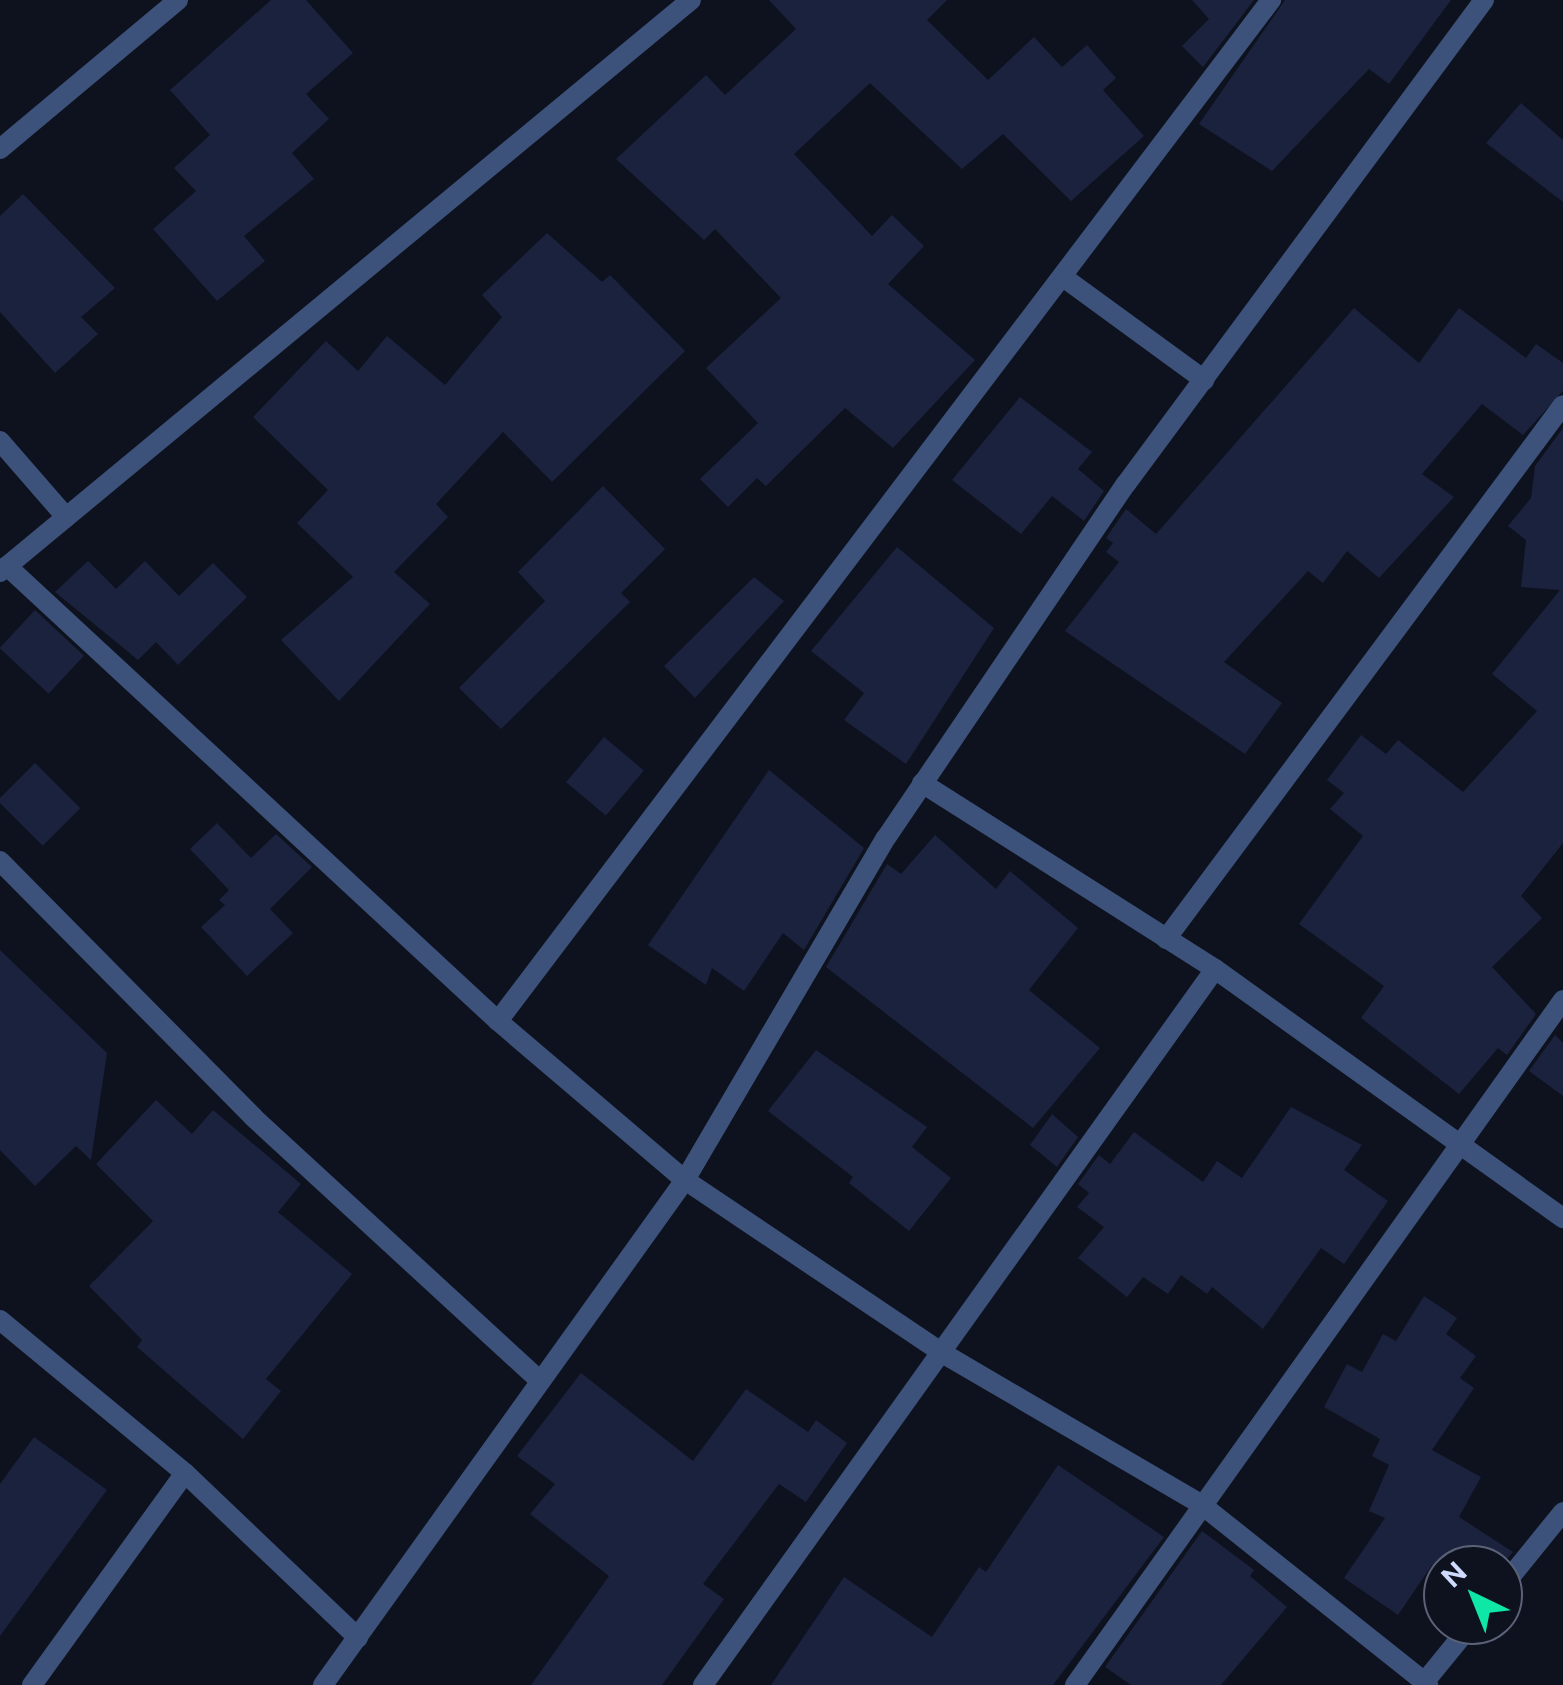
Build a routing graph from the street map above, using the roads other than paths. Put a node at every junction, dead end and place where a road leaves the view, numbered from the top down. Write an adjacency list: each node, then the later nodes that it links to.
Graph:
1 (178, 0): 5 (street)
2 (1271, 0): 6 (street)
3 (1484, 0): 7 (street)
4 (675, 5): 10 (street)
5 (0, 149)
6 (1064, 278): 7 (street); 17 (street)
7 (1204, 380): 12 (street)
8 (1563, 406): 14 (street)
9 (0, 441): 10 (street)
10 (66, 517): 11 (street)
11 (4, 569): 17 (street)
12 (922, 783): 14 (street); 19 (street)
13 (0, 861): 23 (street)
14 (1166, 939): 15 (street)
15 (1215, 969): 18 (street); 22 (street)
16 (1563, 1000): 18 (street)
17 (498, 1020): 19 (street)
18 (1462, 1142): 20 (street); 25 (street)
19 (685, 1180): 22 (street); 23 (street)
20 (1563, 1218)
21 (0, 1320): 24 (street)
22 (944, 1354): 25 (street); 33 (street)
23 (540, 1381): 28 (street)
24 (184, 1473): 28 (street); 31 (street)
25 (1202, 1505): 30 (street); 34 (street)
26 (1563, 1512): 27 (street)
27 (1523, 1561)
28 (358, 1638): 32 (street)
29 (1455, 1645): 30 (street)
30 (1425, 1684)
31 (32, 1685)
32 (323, 1685)
33 (702, 1685)
34 (1075, 1685)

